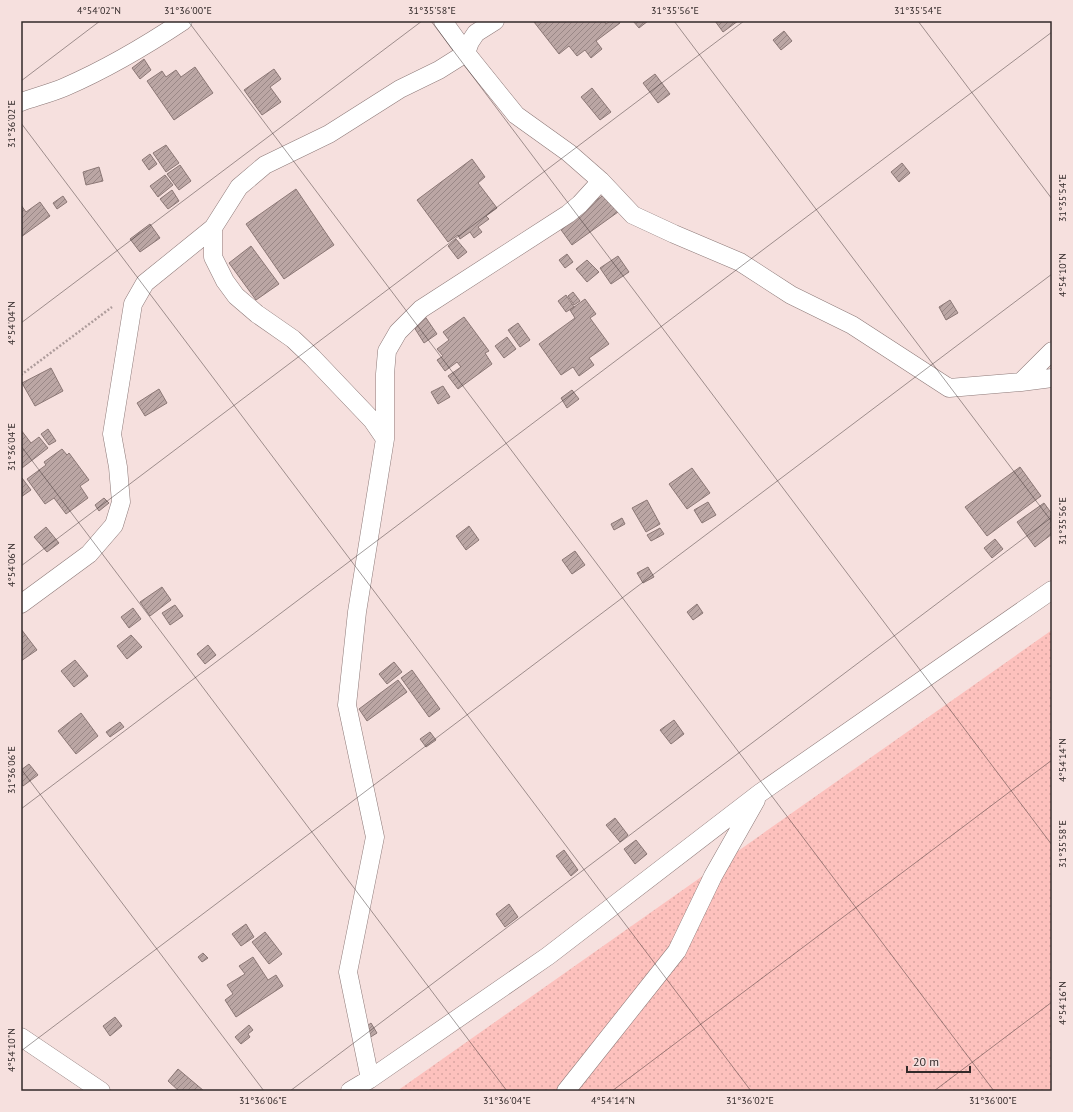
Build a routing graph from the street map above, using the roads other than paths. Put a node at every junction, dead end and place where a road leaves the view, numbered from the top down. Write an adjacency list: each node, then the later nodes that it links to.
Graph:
1 (183, 21): 5 (street)
2 (443, 21): 4 (street)
3 (496, 21): 4 (street)
4 (466, 53): 6 (street); 7 (street)
5 (21, 102)
6 (601, 181): 10 (street); 11 (street)
7 (213, 228): 11 (street); 13 (street)
8 (1052, 352): 10 (street)
9 (1052, 378): 10 (street)
10 (1021, 382)
11 (385, 439): 16 (street)
12 (1052, 590): 14 (street)
13 (21, 604)
14 (760, 793): 16 (street); 19 (street)
15 (21, 1037): 17 (street)
16 (365, 1085): 18 (street)
17 (101, 1091)
18 (350, 1091)
19 (566, 1091)

